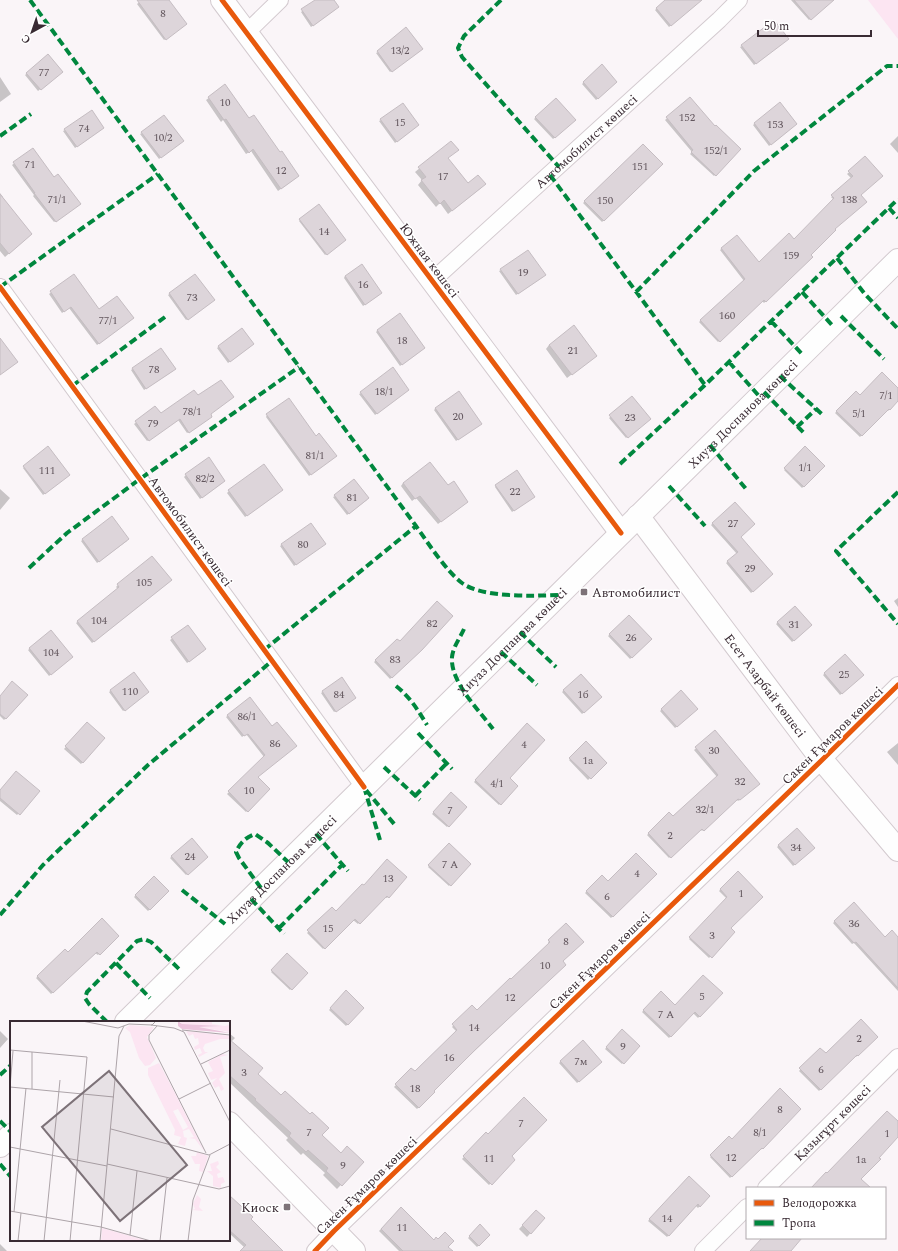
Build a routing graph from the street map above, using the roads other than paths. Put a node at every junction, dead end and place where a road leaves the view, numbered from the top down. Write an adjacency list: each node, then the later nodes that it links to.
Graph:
1 (222, 0): 4 (street, Южная көшесі)
2 (280, 0): 4 (street)
3 (739, 0): 6 (street, Автомобилист көшесі)
4 (246, 33): 6 (street, Южная көшесі)
5 (898, 260): 8 (street, Хиуаз Доспанова көшесі)
6 (432, 281): 9 (street, Южная көшесі)
7 (0, 287): 12 (street, Автомобилист көшесі)
8 (638, 516): 9 (street, Хиуаз Доспанова көшесі); 11 (street, Есет Азарбай көшесі)
9 (621, 533): 12 (street, Хиуаз Доспанова көшесі)
10 (898, 685): 11 (street, Сакен Ғұмаров көшесі)
11 (822, 760): 13 (street, Есет Азарбай көшесі); 21 (street, Сакен Ғұмаров көшесі)
12 (364, 787): 14 (street, Хиуаз Доспанова көшесі)
13 (898, 850)
14 (129, 1021)
15 (898, 1057): 19 (street, Қазығұрт көшесі)
16 (230, 1124): 21 (street)
17 (10, 1136): 18 (street)
18 (0, 1146)
19 (767, 1187)
20 (746, 1208): 24 (street)
21 (334, 1231): 22 (street, Сакен Ғұмаров көшесі); 23 (street)
22 (315, 1251)
23 (354, 1251)
24 (703, 1251)

